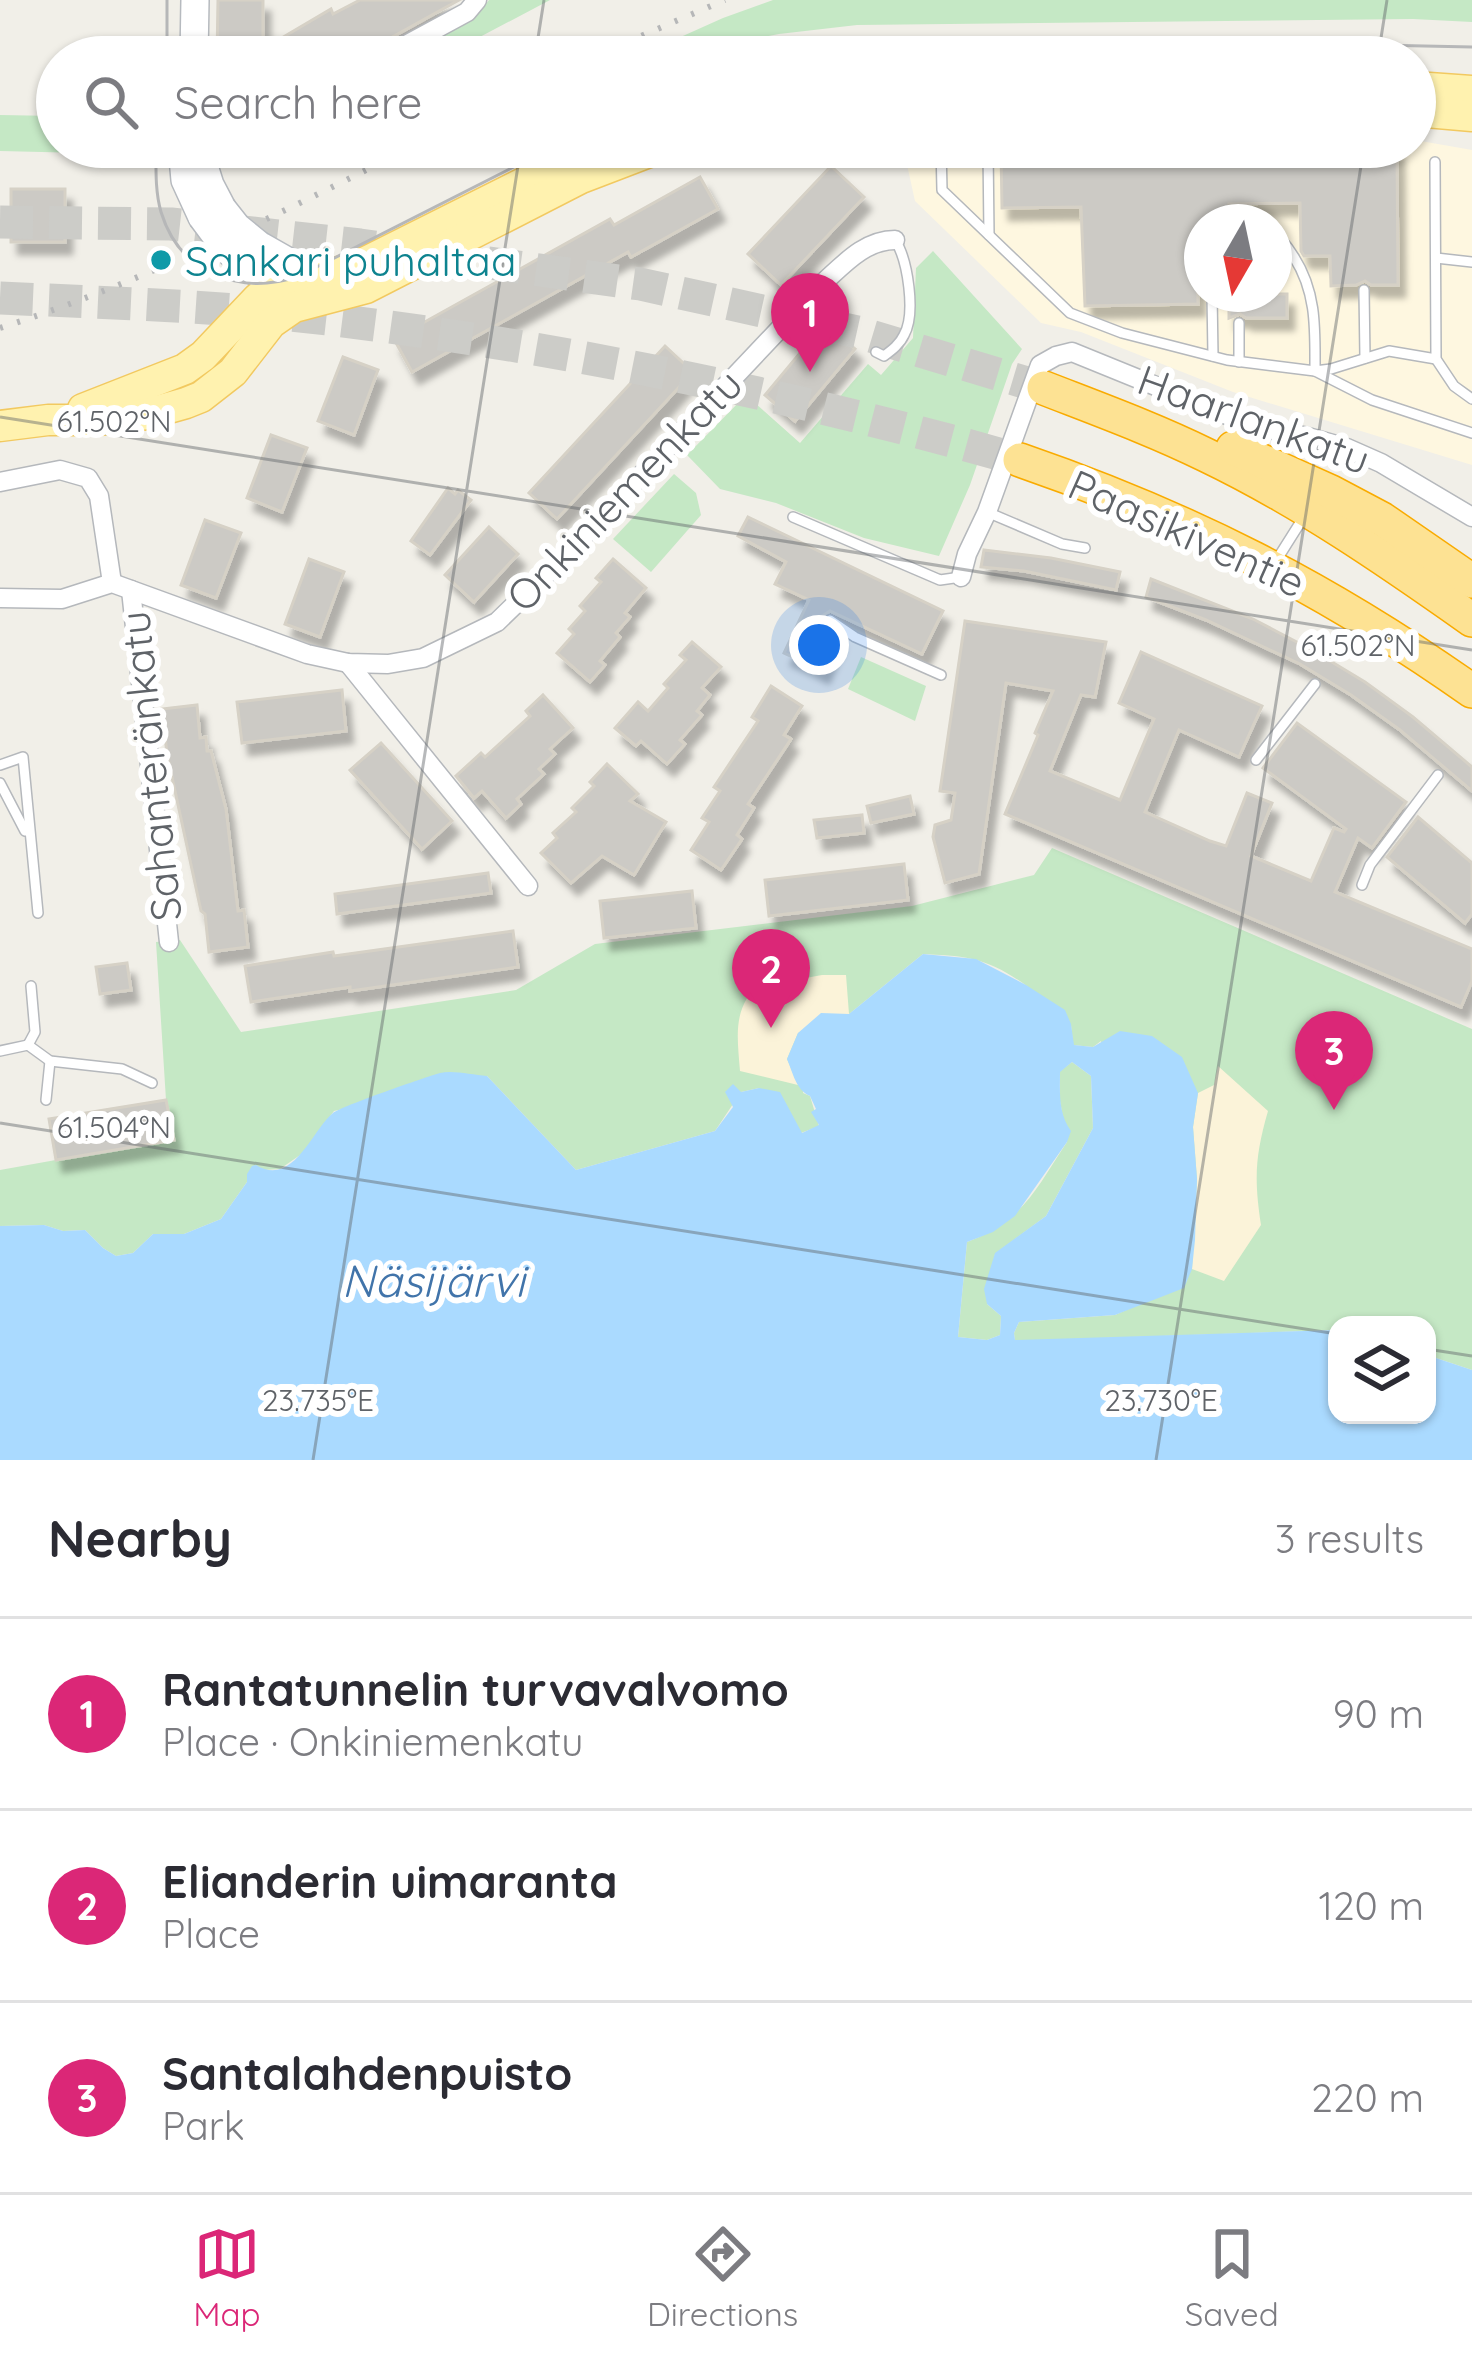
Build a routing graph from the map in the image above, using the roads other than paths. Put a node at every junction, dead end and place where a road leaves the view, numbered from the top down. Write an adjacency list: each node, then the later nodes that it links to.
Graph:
1 (195, 0): 3 (main road)
2 (477, 0): 4 (street)
3 (194, 36)
4 (423, 36)
5 (1436, 89): 6 (main road)
6 (1472, 92)
7 (1436, 113): 8 (main road)
8 (1472, 116)
9 (184, 168): 16 (main road)
10 (205, 168): 16 (main road)
11 (553, 168): 23 (main road)
12 (607, 168): 23 (main road)
13 (941, 168): 17 (lane)
14 (988, 168): 17 (lane)
15 (1435, 168): 20 (lane)
16 (212, 213): 22 (main road, bridge)
17 (989, 235): 29 (lane)
18 (896, 240): 28 (lane); 53 (street, Onkiniemenkatu)
19 (1292, 254): 33 (lane)
20 (1436, 259): 21 (lane); 31 (lane)
21 (1472, 262)
22 (263, 266): 23 (main road); 26 (main road)
23 (340, 284): 26 (main road)
24 (1364, 290): 30 (lane)
25 (1212, 312): 29 (lane)
26 (261, 314): 37 (main road)
27 (1239, 322): 32 (lane)
28 (875, 352)
29 (1213, 356): 32 (lane)
30 (1365, 358): 31 (lane); 33 (lane)
31 (1436, 359): 35 (lane)
32 (1238, 362): 33 (lane)
33 (1315, 371): 38 (lane)
34 (1044, 388): 36 (highway, Paasikiventie)
35 (1472, 400)
36 (1105, 412): 41 (highway, Paasikiventie); 48 (highway)
37 (0, 426)
38 (1472, 433)
39 (1020, 460): 46 (highway, Paasikiventie)
40 (0, 482): 49 (street)
41 (1308, 511): 46 (lane); 52 (highway, Paasikiventie)
42 (987, 512): 43 (street, Haarlankatu); 45 (lane); 47 (street, Haarlankatu)
43 (1472, 516)
44 (793, 517): 47 (lane)
45 (1085, 548)
46 (1273, 566): 56 (highway, Paasikiventie)
47 (961, 577)
48 (1472, 581)
49 (121, 586): 50 (street); 53 (street, Onkiniemenkatu); 65 (street, Sahanteränkatu)
50 (0, 598)
51 (830, 620): 54 (lane)
52 (1472, 620)
53 (348, 663): 63 (street)
54 (941, 675)
55 (1315, 684): 57 (lane)
56 (1472, 691)
57 (1256, 760)
58 (0, 765): 61 (lane)
59 (1438, 775): 62 (lane)
60 (0, 783): 61 (lane)
61 (29, 839): 64 (lane)
62 (1362, 885)
63 (528, 886)
64 (38, 914)
65 (169, 942)
66 (31, 986): 67 (lane)
67 (28, 1045): 68 (lane); 69 (lane)
68 (0, 1051)
69 (50, 1061): 70 (lane); 71 (lane)
70 (152, 1082)
71 (46, 1100)

